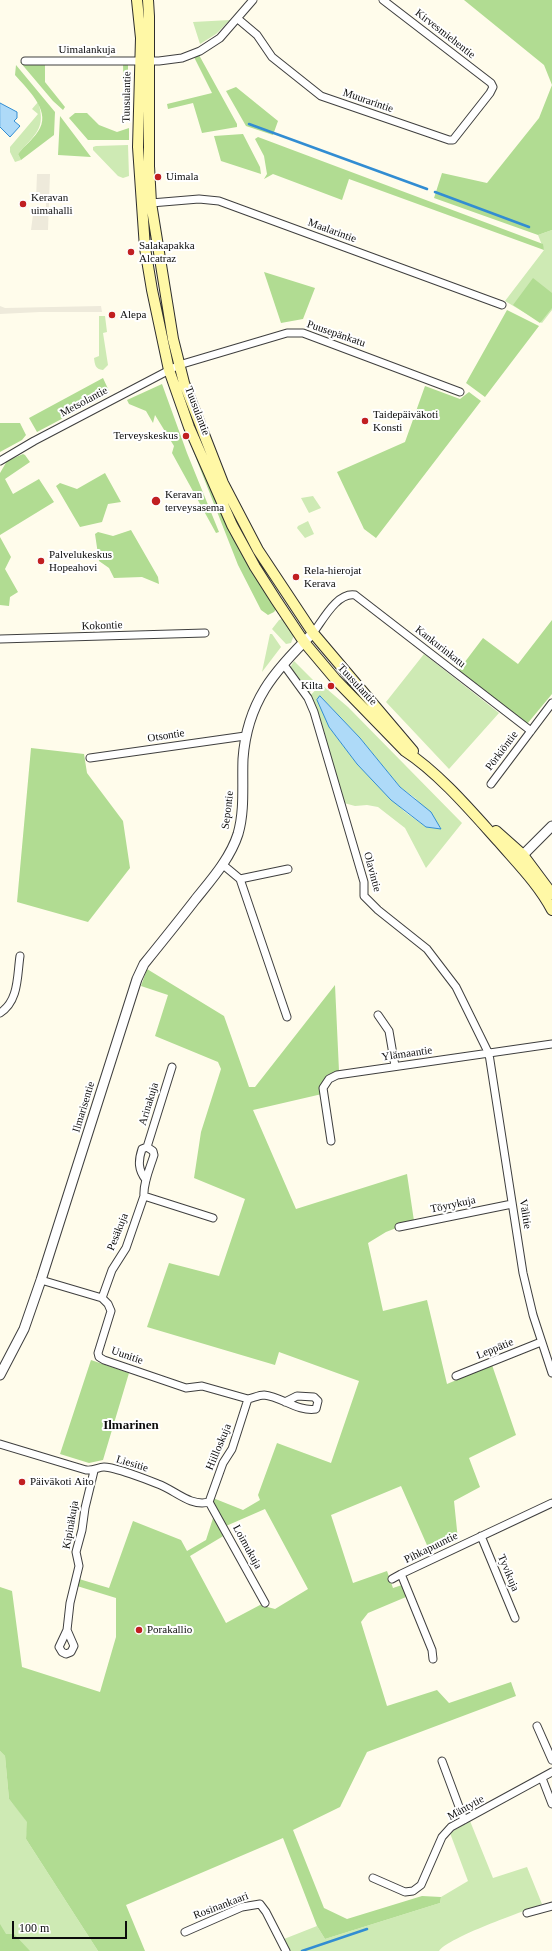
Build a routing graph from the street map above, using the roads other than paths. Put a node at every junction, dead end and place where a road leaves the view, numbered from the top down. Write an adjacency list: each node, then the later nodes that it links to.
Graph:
1 (137, 0): 7 (main road, Tuusulantie)
2 (148, 0): 7 (main road, Tuusulantie)
3 (253, 0): 5 (street, Uimalankuja)
4 (383, 0): 8 (street, Kirvesmiehentie)
5 (238, 19): 7 (street, Uimalankuja); 8 (street, Muurarintie)
6 (25, 61): 7 (street, Uimalankuja)
7 (144, 61): 9 (main road, Tuusulantie); 12 (main road, Tuusulantie)
8 (493, 87)
9 (151, 203): 10 (street, Maalarintie); 11 (main road, Tuusulantie)
10 (502, 305)
11 (179, 365): 12 (street, Metsolantie); 13 (street, Puusepänkatu); 16 (main road, Tuusulantie)
12 (169, 370): 14 (street, Metsolantie); 18 (main road, Tuusulantie)
13 (460, 392)
14 (0, 461)
15 (205, 633): 17 (street, Kokontie)
16 (313, 633): 18 (street, Sepontie); 21 (street, Kankurinkatu); 24 (main road, Tuusulantie)
17 (0, 639)
18 (304, 642): 19 (street, Sepontie); 24 (main road, Tuusulantie)
19 (284, 665): 22 (street, Sepontie); 38 (street, Olavintie)
20 (552, 703): 21 (street)
21 (531, 731): 25 (street, Pörkiöntie)
22 (245, 736): 23 (street, Otsontie); 28 (street, Sepontie)
23 (90, 758)
24 (418, 760): 27 (main road, Tuusulantie)
25 (491, 784)
26 (552, 826): 27 (street)
27 (520, 858): 31 (main road, Tuusulantie); 32 (main road, Tuusulantie)
28 (222, 864): 30 (street); 48 (street, Ilmarisentie)
29 (288, 869): 30 (street)
30 (240, 880): 36 (street)
31 (552, 894)
32 (552, 910)
33 (20, 956): 34 (street)
34 (0, 1013)
35 (378, 1015): 39 (street)
36 (287, 1017)
37 (552, 1044): 38 (street, Ylämaantie)
38 (489, 1054): 39 (street, Ylämaantie); 45 (street, Välitie)
39 (395, 1066): 41 (street, Ylämaantie)
40 (172, 1067): 42 (street, Arinakuja)
41 (331, 1142)
42 (147, 1147): 43 (street, Pesäkuja); 43 (street, Pesäkuja)
43 (146, 1180): 44 (street, Pesäkuja)
44 (144, 1196): 46 (street); 49 (street, Pesäkuja)
45 (512, 1204): 47 (street, Töyrykuja); 50 (street, Välitie)
46 (212, 1218)
47 (399, 1227)
48 (41, 1280): 49 (street); 52 (street, Ilmarisentie)
49 (102, 1298): 54 (street, Uunitie)
50 (542, 1342): 51 (street, Välitie); 53 (street, Leppätie)
51 (552, 1373)
52 (0, 1376)
53 (456, 1376)
54 (248, 1399): 55 (street); 58 (street, Hiilloskuja)
55 (285, 1402)
56 (0, 1444): 57 (street, Liesitie)
57 (94, 1471): 58 (street, Liesitie); 65 (street, Kipinäkuja)
58 (209, 1502): 63 (street, Loimukuja)
59 (552, 1503): 60 (street, Pihkapuuntie)
60 (481, 1536): 61 (street, Pihkapuuntie); 64 (street, Tyvikuja)
61 (401, 1574): 62 (street); 66 (street, Pihkapuuntie)
62 (392, 1579)
63 (265, 1603)
64 (515, 1618)
65 (67, 1630)
66 (433, 1659)
67 (537, 1726): 68 (street)
68 (552, 1760)
69 (442, 1761): 73 (street)
70 (552, 1772): 71 (street, Mäntytie)
71 (542, 1778): 72 (street); 73 (street, Mäntytie)
72 (552, 1804)
73 (464, 1820): 74 (street, Mäntytie)
74 (373, 1878)
75 (552, 1906): 76 (street)
76 (527, 1913)
77 (185, 1932): 78 (street, Rosinankaari)
78 (286, 1951)

